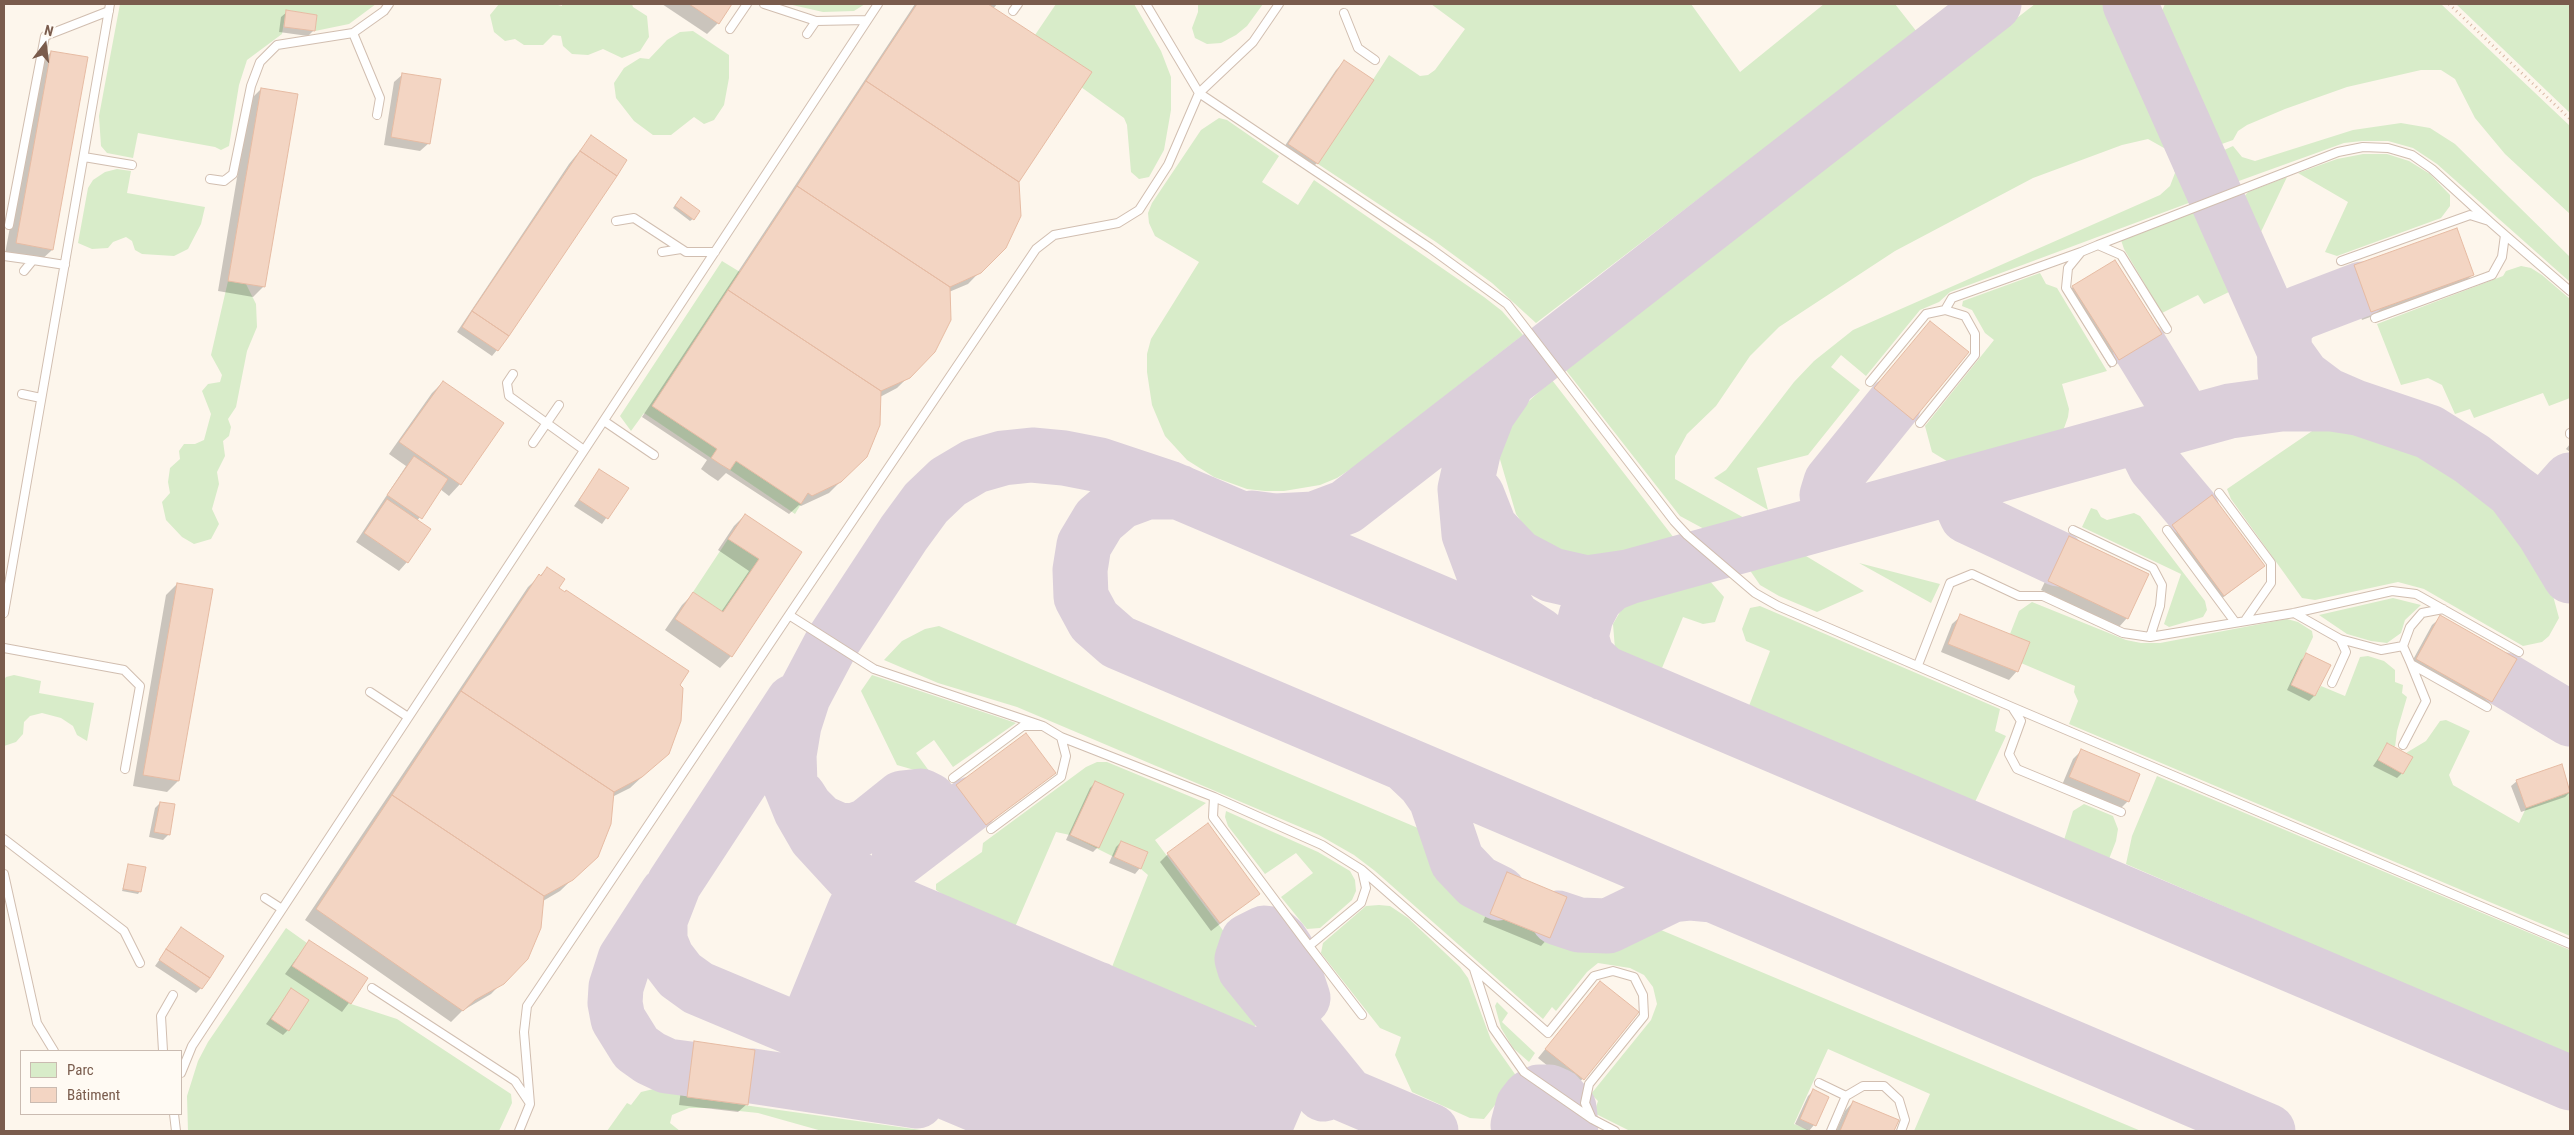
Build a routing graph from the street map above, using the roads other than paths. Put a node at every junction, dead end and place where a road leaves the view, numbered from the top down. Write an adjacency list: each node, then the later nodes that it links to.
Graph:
1 (388, 4): 12 (lane)
2 (747, 4): 11 (lane)
3 (764, 4): 10 (lane)
4 (878, 4): 9 (lane)
5 (1146, 4): 15 (lane)
6 (1279, 4): 15 (lane)
7 (110, 7): 17 (lane); 22 (lane)
8 (1344, 14): 14 (lane)
9 (867, 20): 10 (lane); 27 (lane)
10 (816, 21): 13 (lane)
11 (730, 30)
12 (353, 33): 16 (lane); 19 (lane)
13 (807, 34)
14 (1375, 60)
15 (1199, 93): 57 (lane); 66 (lane)
16 (377, 115)
17 (84, 157): 18 (lane); 32 (lane)
18 (132, 165)
19 (210, 179)
20 (616, 221): 25 (lane)
21 (2489, 221): 23 (lane); 24 (lane); 31 (lane)
22 (8, 225)
23 (2505, 236): 34 (lane); 36 (lane)
24 (2098, 245): 28 (lane); 37 (lane)
25 (681, 249): 26 (lane); 27 (lane)
26 (662, 252)
27 (715, 252): 44 (lane)
28 (2081, 252): 35 (lane); 38 (lane)
29 (4, 256): 30 (lane)
30 (33, 260): 32 (lane); 33 (lane)
31 (2341, 261)
32 (65, 265): 42 (lane)
33 (24, 270)
34 (2570, 291)
35 (1945, 310): 40 (lane); 46 (lane)
36 (2375, 318)
37 (2167, 329)
38 (2112, 362)
39 (513, 374): 45 (lane)
40 (1870, 382)
41 (22, 394): 42 (lane)
42 (41, 398): 53 (lane)
43 (559, 404): 45 (lane)
44 (604, 421): 48 (lane); 49 (lane)
45 (546, 423): 47 (lane); 48 (lane)
46 (1920, 423)
47 (533, 442)
48 (584, 450): 71 (lane)
49 (654, 455)
50 (2219, 493): 58 (lane)
51 (2074, 530): 60 (lane)
52 (2167, 530): 59 (lane)
53 (7, 578): 55 (lane)
54 (2443, 609): 56 (lane); 62 (lane); 64 (lane)
55 (4, 613)
56 (2294, 613): 58 (lane); 61 (lane)
57 (788, 615): 72 (lane); 97 (lane)
58 (2246, 619): 59 (lane)
59 (2235, 622): 60 (lane)
60 (2150, 637): 66 (lane)
61 (2340, 639): 62 (lane); 67 (lane)
62 (2403, 646): 65 (lane)
63 (4, 648): 75 (lane)
64 (2519, 652)
65 (2411, 664): 70 (lane); 74 (lane)
66 (1918, 665): 69 (lane)
67 (2332, 683)
68 (370, 692): 71 (lane)
69 (2012, 707): 78 (lane); 85 (lane)
70 (2487, 708)
71 (408, 717): 84 (lane)
72 (1043, 726): 73 (lane); 76 (lane)
73 (1061, 737): 77 (lane); 79 (lane)
74 (2403, 745)
75 (125, 769)
76 (953, 778)
77 (1214, 797): 81 (lane); 86 (lane)
78 (2121, 812)
79 (991, 830)
80 (4, 838): 87 (lane)
81 (1362, 870): 86 (lane); 88 (lane)
82 (4, 874): 92 (lane)
83 (265, 898): 84 (lane)
84 (282, 909): 94 (lane)
85 (2570, 944)
86 (1309, 946): 91 (lane)
87 (140, 963)
88 (1473, 967): 99 (lane); 99 (lane)
89 (372, 988): 97 (lane)
90 (173, 995): 93 (lane)
91 (1362, 1015)
92 (53, 1050)
93 (163, 1050)
94 (182, 1071)
95 (1819, 1083): 96 (lane)
96 (1846, 1096): 103 (lane); 104 (lane)
97 (530, 1104): 101 (lane)
98 (174, 1115): 100 (lane)
99 (1592, 1120): 102 (lane)
100 (176, 1131)
101 (519, 1131)
102 (1615, 1131)
103 (1832, 1131)
104 (1901, 1131)

